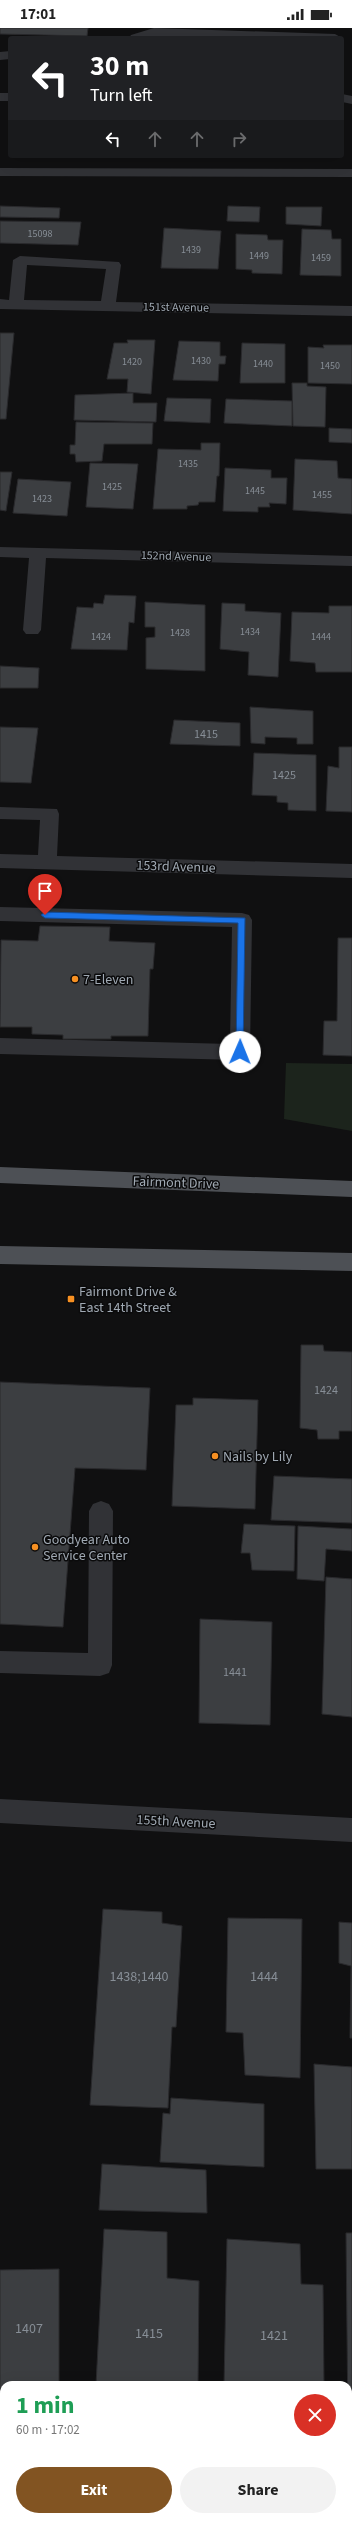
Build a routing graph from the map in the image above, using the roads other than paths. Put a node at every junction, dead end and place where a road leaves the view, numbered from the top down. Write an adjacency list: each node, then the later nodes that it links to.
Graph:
1 (324, 28): 4 (street)
2 (142, 36): 3 (street)
3 (299, 36)
4 (334, 36)
5 (3, 172): 6 (street)
6 (352, 173)
7 (0, 304): 8 (street, 151st Avenue)
8 (16, 305): 9 (street, 151st Avenue); 9 (street)
9 (108, 306): 10 (street, 151st Avenue)
10 (352, 310)
11 (0, 552): 12 (street, 152nd Avenue)
12 (38, 552): 13 (street, 152nd Avenue); 14 (street)
13 (352, 561)
14 (32, 630)
15 (0, 813): 17 (street)
16 (0, 861): 17 (street, 153rd Avenue)
17 (47, 862): 18 (street, 153rd Avenue)
18 (352, 871)
19 (0, 914): 20 (street)
20 (0, 1046)
21 (0, 1176): 22 (main road, Fairmont Drive)
22 (352, 1189)
23 (0, 1255): 24 (main road)
24 (352, 1262)
25 (101, 1512): 26 (street)
26 (0, 1662)
27 (0, 1811): 28 (street, 155th Avenue)
28 (352, 1830)

